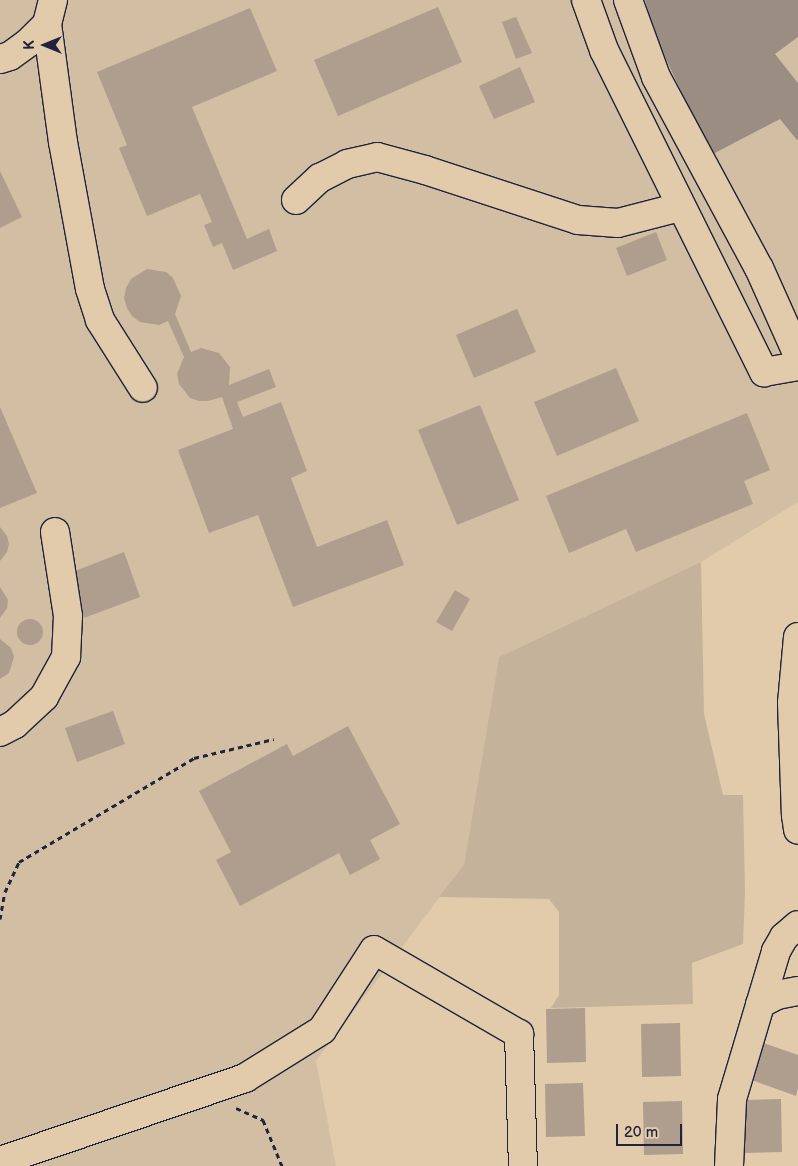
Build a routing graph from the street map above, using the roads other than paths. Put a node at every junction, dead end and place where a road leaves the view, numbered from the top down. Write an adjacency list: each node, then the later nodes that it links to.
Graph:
1 (586, 0): 6 (lane)
2 (628, 0): 7 (lane)
3 (50, 12): 4 (lane); 9 (lane)
4 (0, 59)
5 (296, 200): 6 (lane)
6 (680, 207): 8 (lane)
7 (798, 356)
8 (798, 366)
9 (142, 388)
10 (55, 532): 12 (lane)
11 (798, 638): 13 (lane)
12 (0, 732)
13 (798, 830)
14 (797, 926): 15 (lane)
15 (772, 966): 16 (lane); 17 (lane)
16 (798, 991): 17 (lane)
17 (760, 1004): 20 (lane)
18 (0, 1161): 19 (lane)
19 (523, 1166)
20 (729, 1166)

